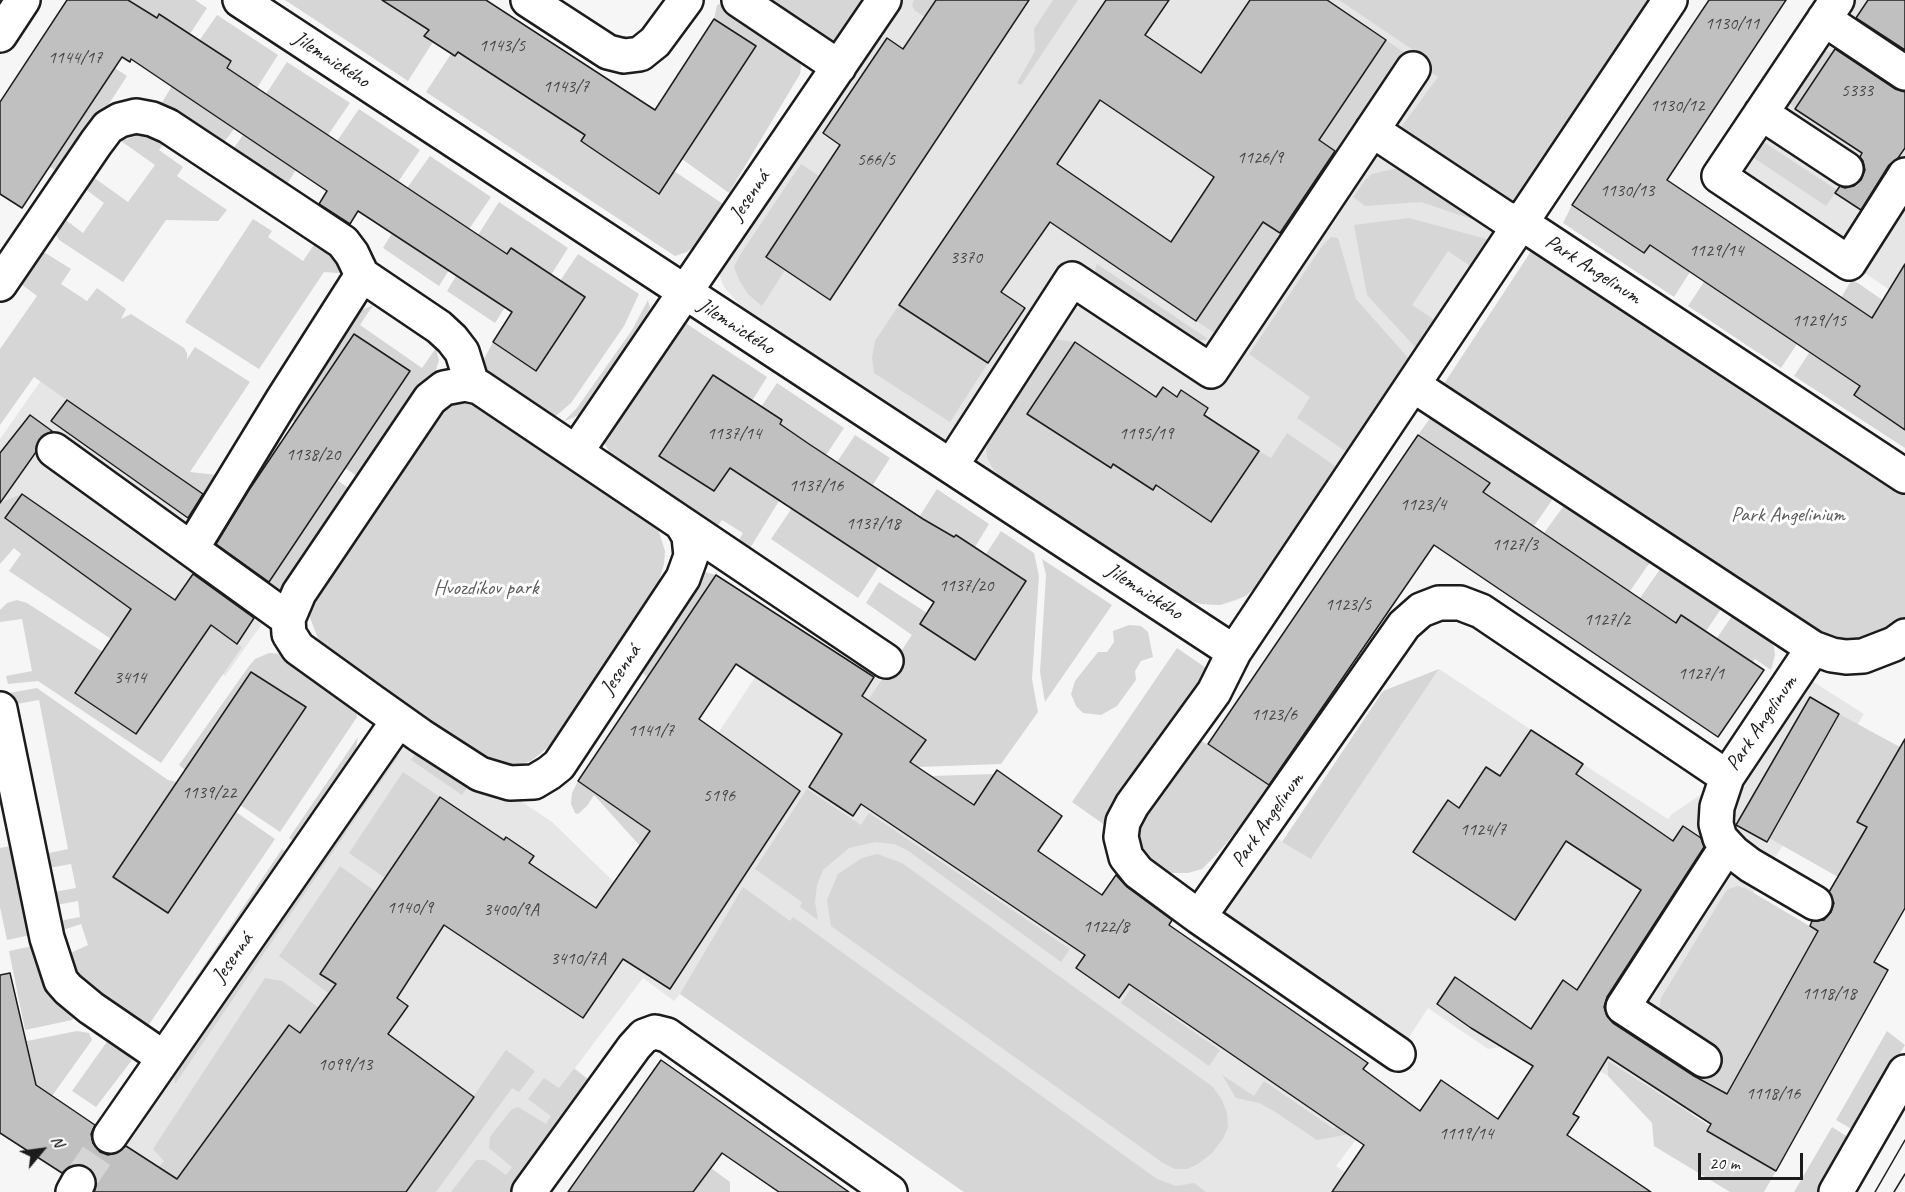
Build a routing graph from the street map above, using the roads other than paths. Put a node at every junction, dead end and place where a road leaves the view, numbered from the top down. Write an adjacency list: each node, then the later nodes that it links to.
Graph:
1 (23, 0): 9 (street)
2 (240, 0): 20 (street, Jilemnického)
3 (528, 0): 4 (street)
4 (686, 0)
5 (739, 0): 10 (street)
6 (884, 0): 10 (street, Jesenná)
7 (1670, 0): 17 (street, Park Angelinum)
8 (1831, 10): 12 (street); 13 (street)
9 (0, 36)
10 (839, 67): 20 (street, Jesenná)
11 (1413, 69): 14 (street)
12 (1905, 73)
13 (1761, 113): 15 (street); 16 (street)
14 (1372, 130): 17 (street); 25 (street)
15 (1846, 169)
16 (1905, 175)
17 (1521, 223): 22 (street, Park Angelinum); 26 (street, Park Angelinum)
18 (362, 275): 19 (street); 21 (street); 28 (street)
19 (0, 284)
20 (684, 293): 24 (street, Jesenná); 25 (street, Jilemnického)
21 (472, 384): 24 (street); 29 (street)
22 (1413, 385): 31 (street); 32 (street, Park Angelinum)
23 (54, 450): 28 (street)
24 (576, 452): 27 (street)
25 (951, 466): 32 (street, Jilemnického)
26 (1905, 476)
27 (683, 526): 33 (street); 35 (street, Jesenná)
28 (192, 548): 29 (street)
29 (288, 619): 35 (street, Jesenná)
30 (1905, 636): 31 (street)
31 (1813, 648): 36 (street, Park Angelinum)
32 (1234, 652): 39 (street, Park Angelinum)
33 (886, 661)
34 (0, 709): 41 (street)
35 (398, 721): 41 (street, Jesenná)
36 (1727, 777): 37 (street); 39 (street, Park Angelinum)
37 (1727, 846): 38 (street); 42 (street)
38 (1815, 903)
39 (1199, 917): 40 (street)
40 (1398, 1054)
41 (164, 1058): 44 (street, Jesenná)
42 (1704, 1060)
43 (1905, 1071): 47 (street)
44 (110, 1136)
45 (529, 1192): 46 (street)
46 (890, 1192)
47 (1836, 1192)

